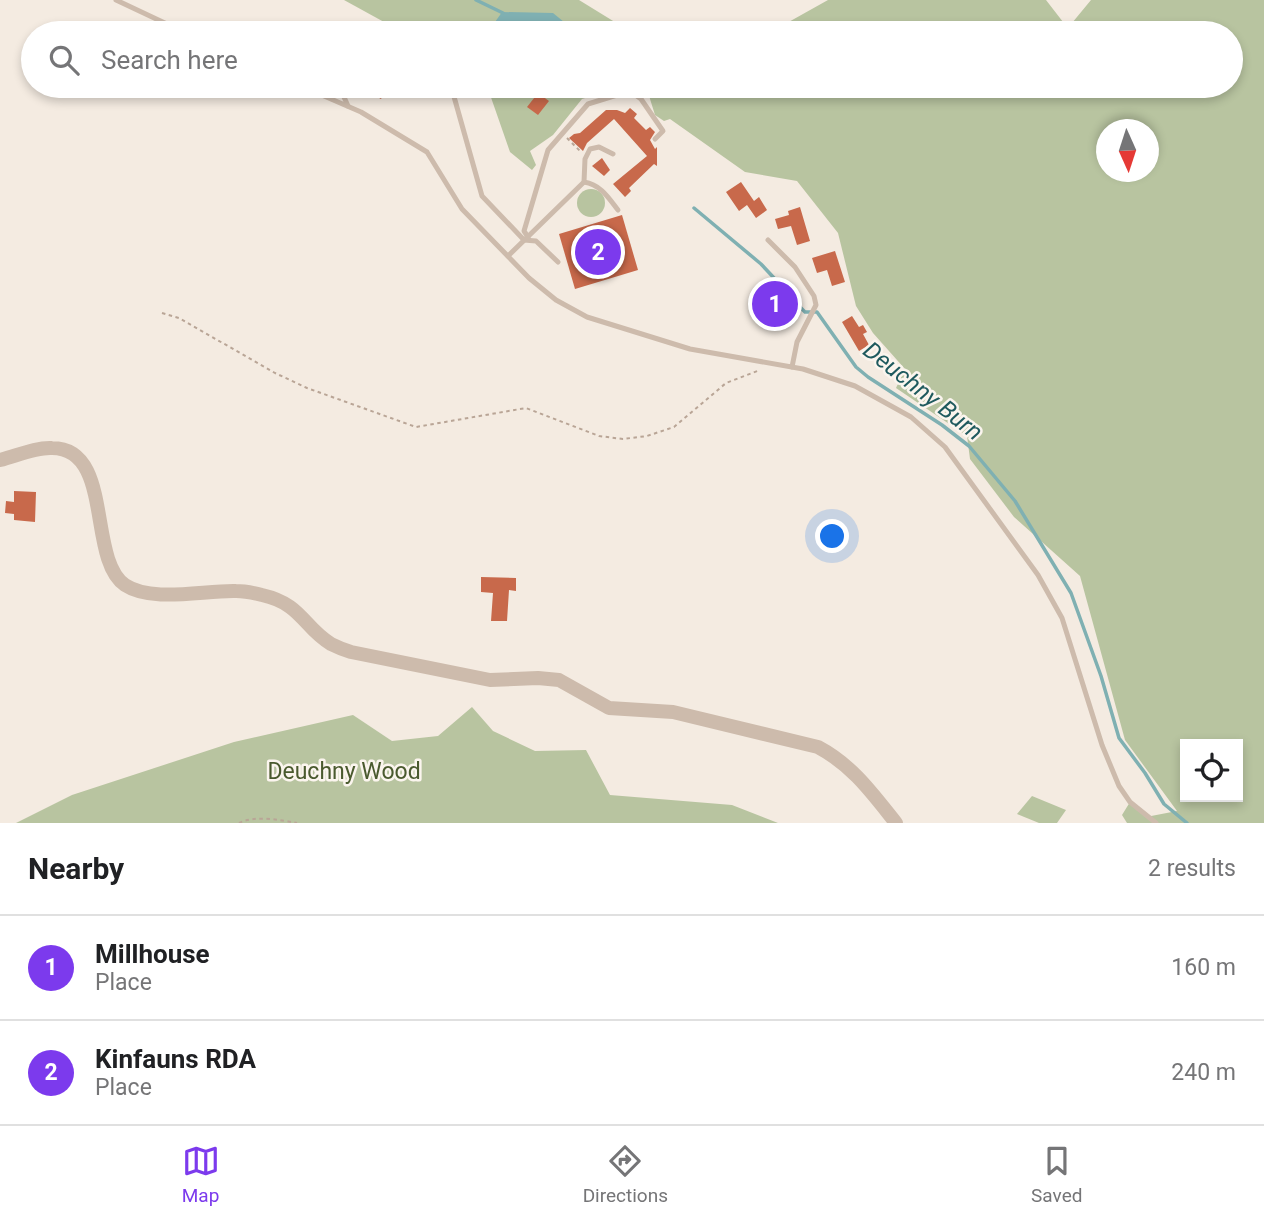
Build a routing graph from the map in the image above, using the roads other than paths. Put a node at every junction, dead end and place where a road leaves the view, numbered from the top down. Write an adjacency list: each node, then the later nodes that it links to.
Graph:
1 (116, 0): 2 (lane)
2 (161, 21)
3 (328, 98): 8 (lane)
4 (344, 98): 8 (lane)
5 (454, 98): 13 (lane)
6 (607, 98): 13 (lane)
7 (639, 98): 9 (lane)
8 (348, 107): 15 (lane)
9 (656, 139)
10 (613, 154): 11 (lane)
11 (584, 182): 12 (lane); 13 (lane)
12 (618, 210)
13 (526, 238): 15 (lane); 16 (lane)
14 (768, 240): 17 (lane)
15 (508, 256): 17 (lane)
16 (558, 262)
17 (792, 367): 20 (lane)
18 (0, 460): 19 (street)
19 (896, 823)
20 (1156, 823)

